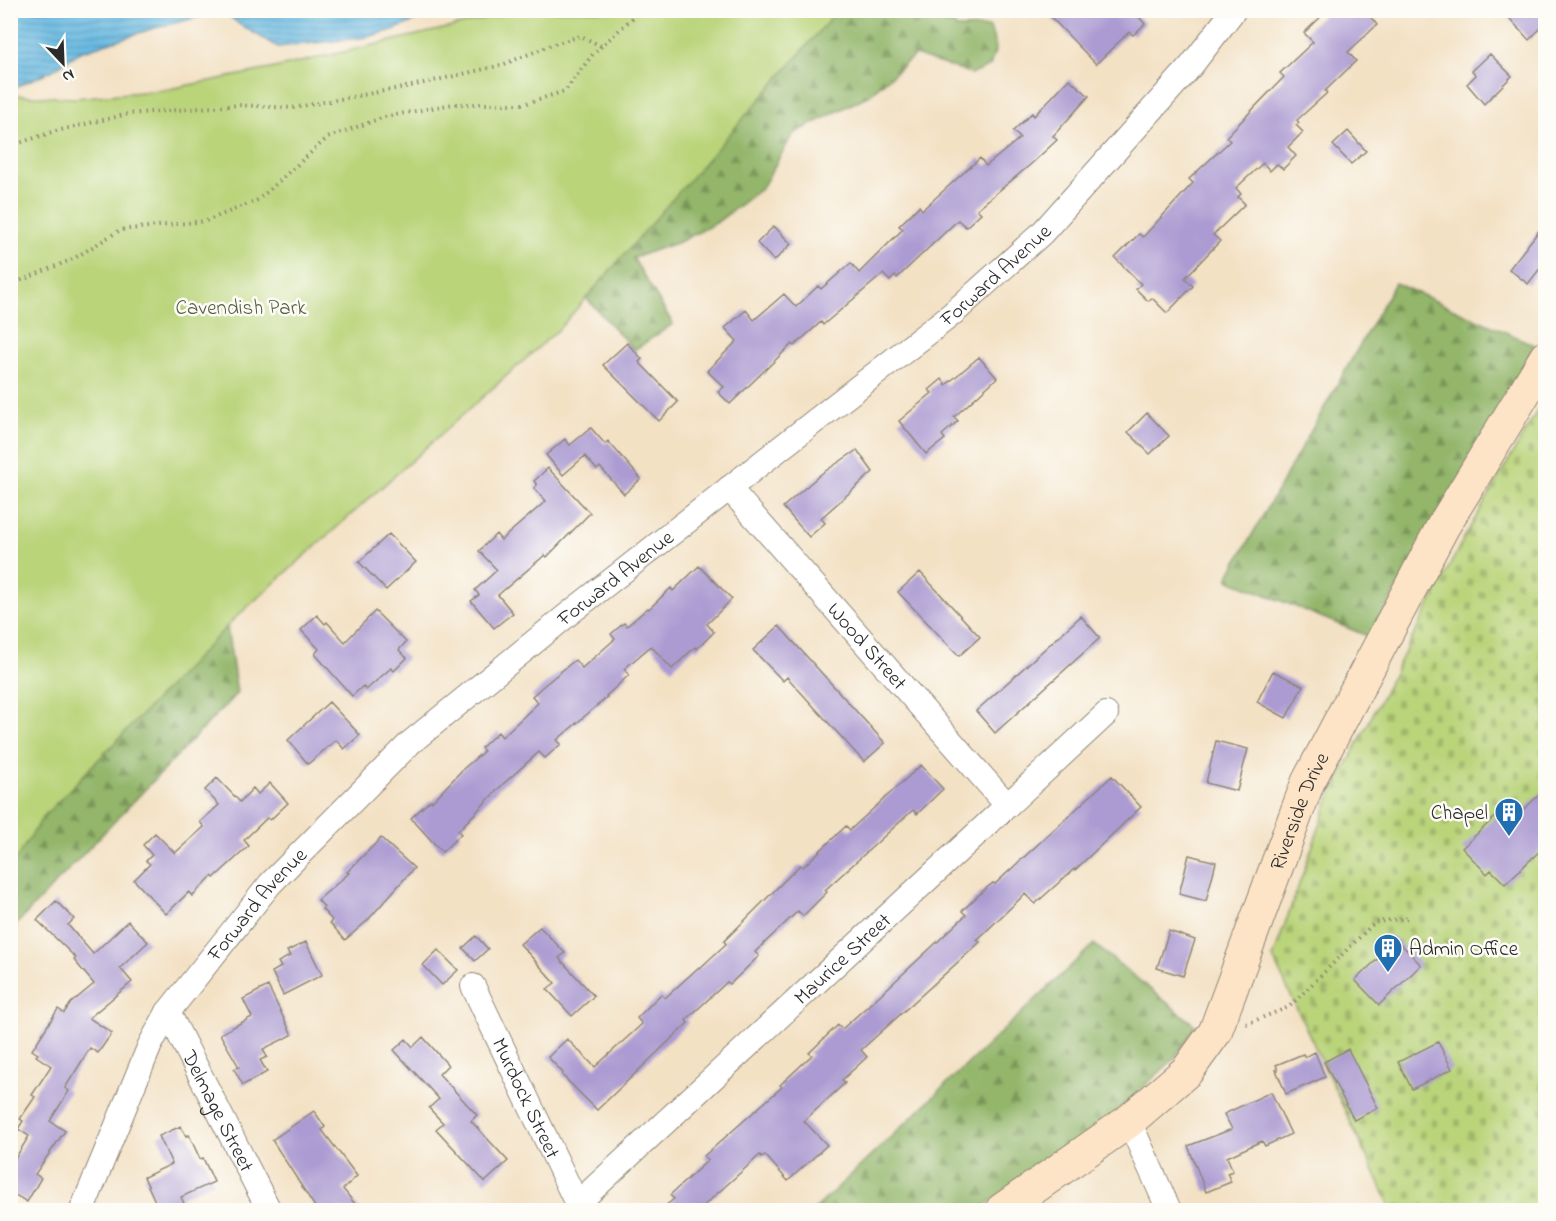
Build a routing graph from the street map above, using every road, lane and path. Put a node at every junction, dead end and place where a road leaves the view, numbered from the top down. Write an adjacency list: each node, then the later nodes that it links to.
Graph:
1 (641, 10): 3 (path)
2 (1234, 10): 7 (street, Forward Avenue)
3 (601, 46): 4 (path); 5 (path)
4 (10, 146)
5 (10, 285)
6 (1545, 357): 13 (main road, Riverside Drive)
7 (729, 488): 9 (street, Wood Street); 12 (street, Forward Avenue)
8 (1106, 714): 9 (street, Maurice Street)
9 (1007, 805): 15 (street, Maurice Street)
10 (1408, 918): 13 (path)
11 (473, 986): 15 (street, Murdock Street)
12 (168, 1012): 16 (street, Forward Avenue); 17 (street, Delmage Street)
13 (1215, 1032): 14 (main road, Riverside Drive)
14 (1129, 1121): 18 (main road, Riverside Drive); 19 (street)
15 (579, 1207)
16 (82, 1210)
17 (269, 1210)
18 (1002, 1210)
19 (1169, 1210)

